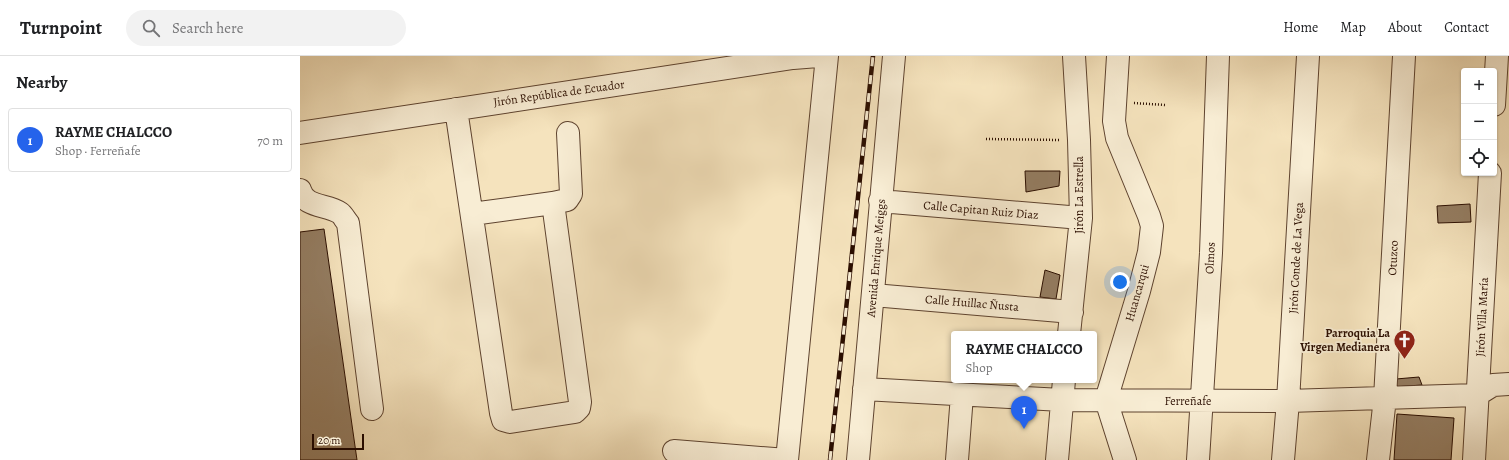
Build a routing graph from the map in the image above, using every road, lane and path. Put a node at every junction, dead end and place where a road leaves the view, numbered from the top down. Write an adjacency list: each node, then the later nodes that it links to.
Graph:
1 (818, 56): 10 (street, Jirón República de Ecuador)
2 (827, 56): 39 (street)
3 (894, 56): 21 (street, Avenida Enrique Meiggs)
4 (1074, 56): 18 (street, Jirón La Estrella)
5 (1118, 56): 11 (street, Huancarqui)
6 (1218, 56): 35 (street, Olmos)
7 (1308, 56): 36 (street, Jirón Conde de La Vega)
8 (1404, 56): 33 (street, Otuzco)
9 (1497, 56): 12 (street)
10 (793, 57): 14 (street, Jirón República de Ecuador)
11 (1115, 102): 13 (path); 34 (street, Huancarqui)
12 (1494, 104)
13 (1165, 105)
14 (456, 109): 15 (street, Jirón República de Ecuador); 23 (street)
15 (300, 133)
16 (568, 133): 22 (street)
17 (986, 139): 18 (path)
18 (1079, 140): 24 (street, Jirón La Estrella)
19 (1490, 176): 32 (street, Jirón Villa María)
20 (300, 190): 37 (street)
21 (880, 201): 24 (street, Calle Capitan Ruiz Diaz); 25 (street, Avenida Enrique Meiggs)
22 (552, 203): 23 (street); 23 (street)
23 (472, 214)
24 (1081, 218): 26 (street, Jirón La Estrella)
25 (873, 295): 26 (street, Calle Huillac Ñusta); 29 (street, Avenida Enrique Meiggs)
26 (1072, 312): 27 (street, Jirón La Estrella)
27 (1070, 331)
28 (1509, 384): 32 (street, Ferreñafe)
29 (864, 389): 31 (street, Ferreñafe); 40 (street, Avenida Enrique Meiggs)
30 (1063, 390): 31 (street, Ferreñafe); 34 (street, Ferreñafe); 42 (street)
31 (962, 395): 41 (street)
32 (1478, 395): 33 (street, Ferreñafe); 47 (street, Jirón Villa María)
33 (1385, 398): 36 (street, Ferreñafe); 46 (street, Otuzco)
34 (1106, 400): 35 (street, Ferreñafe); 43 (street)
35 (1202, 401): 36 (street, Ferreñafe); 44 (street, Olmos)
36 (1288, 401): 45 (street, Jirón Conde de La Vega)
37 (372, 409)
38 (674, 451): 39 (street)
39 (787, 460)
40 (858, 460)
41 (957, 460)
42 (1057, 460)
43 (1125, 460)
44 (1198, 460)
45 (1283, 460)
46 (1378, 460)
47 (1474, 460)

